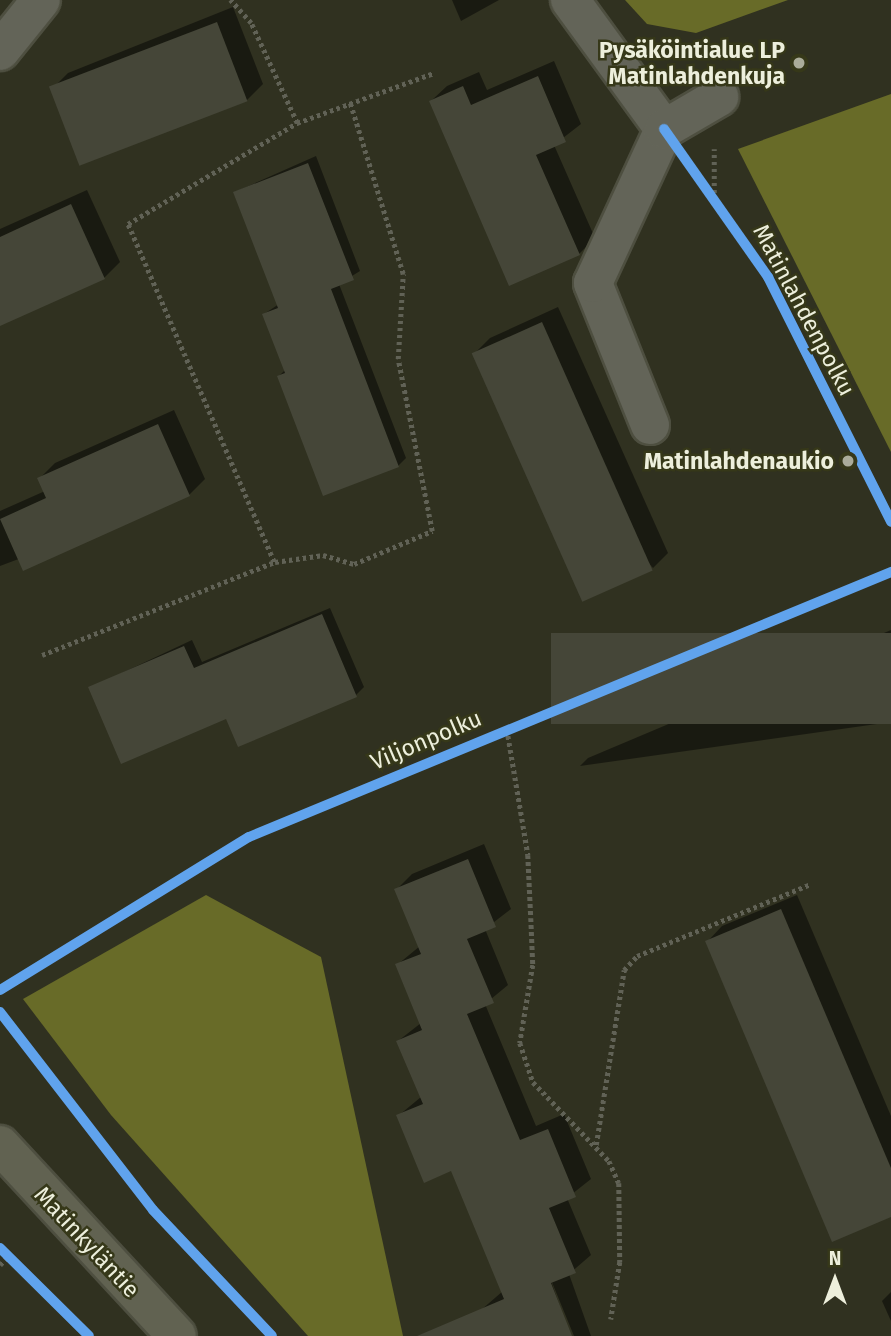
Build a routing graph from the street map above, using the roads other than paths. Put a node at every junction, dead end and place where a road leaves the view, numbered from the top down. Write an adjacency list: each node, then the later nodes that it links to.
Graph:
1 (41, 0): 3 (street)
2 (570, 0): 5 (street)
3 (0, 51)
4 (719, 97): 5 (street)
5 (664, 129): 6 (street)
6 (650, 425)
7 (0, 1145): 8 (main road, Matinkyläntie)
8 (177, 1336)

